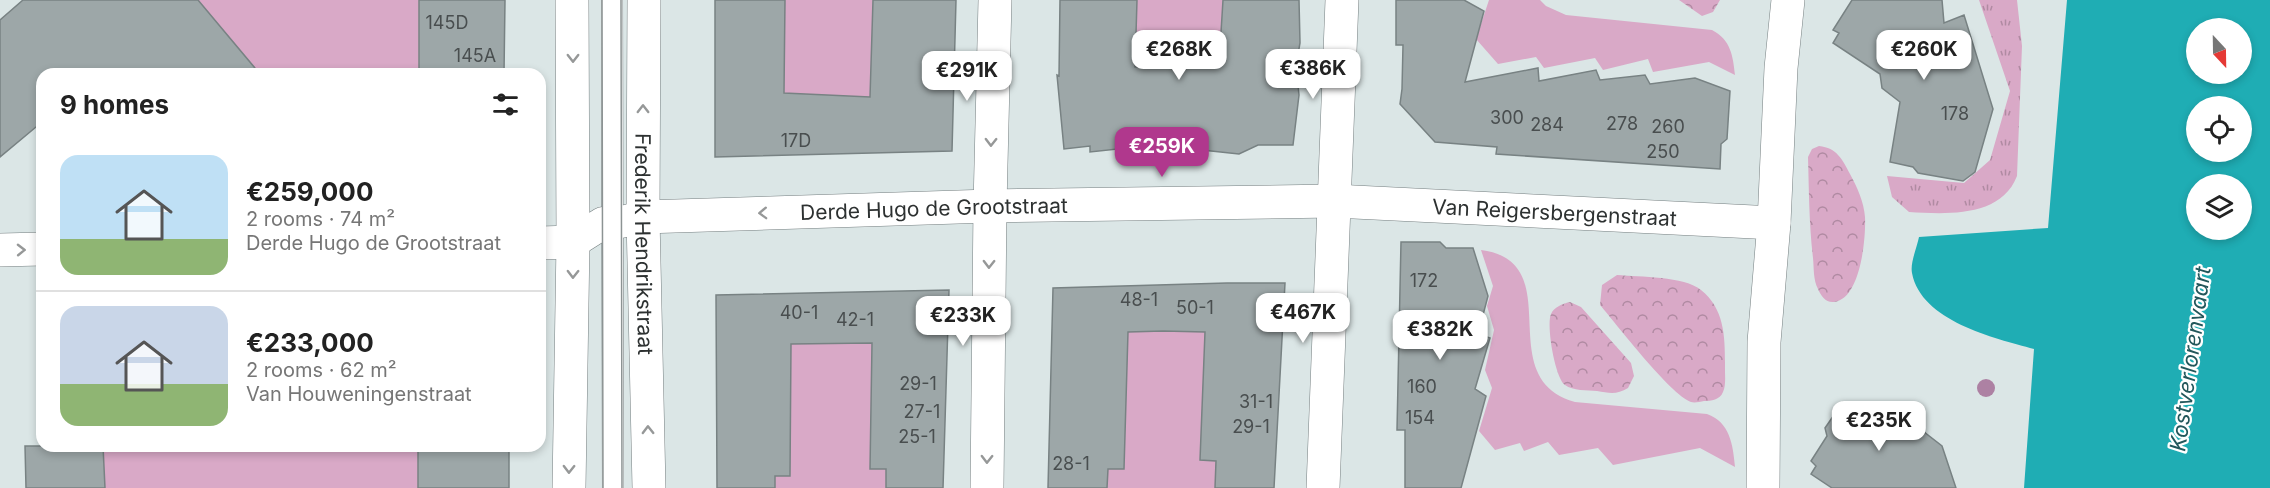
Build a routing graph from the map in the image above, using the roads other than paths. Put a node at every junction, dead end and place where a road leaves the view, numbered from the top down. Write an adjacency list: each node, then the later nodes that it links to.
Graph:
1 (573, 0): 11 (street, one-way to 11)
2 (612, 0): 9 (lane, Frederik Hendrikstraat)
3 (644, 0): 9 (street, Frederik Hendrikstraat, one-way to 3)
4 (995, 0): 8 (street, one-way to 8)
5 (1342, 0): 7 (street)
6 (1788, 0): 10 (street)
7 (1334, 201): 8 (street, Derde Hugo de Grootstraat); 10 (street, Van Reigersbergenstraat); 19 (street)
8 (990, 206): 9 (street, Derde Hugo de Grootstraat, one-way to 9); 18 (street, one-way to 18)
9 (628, 220): 11 (street, Derde Hugo de Grootstraat); 16 (lane, Frederik Hendrikstraat); 17 (street, Frederik Hendrikstraat, one-way to 9)
10 (1774, 223): 20 (street)
11 (573, 242): 12 (street); 15 (street, one-way to 15)
12 (546, 243)
13 (36, 249): 14 (street, one-way to 13)
14 (0, 250)
15 (569, 488)
16 (613, 488)
17 (649, 488)
18 (987, 488)
19 (1323, 488)
20 (1763, 488)

